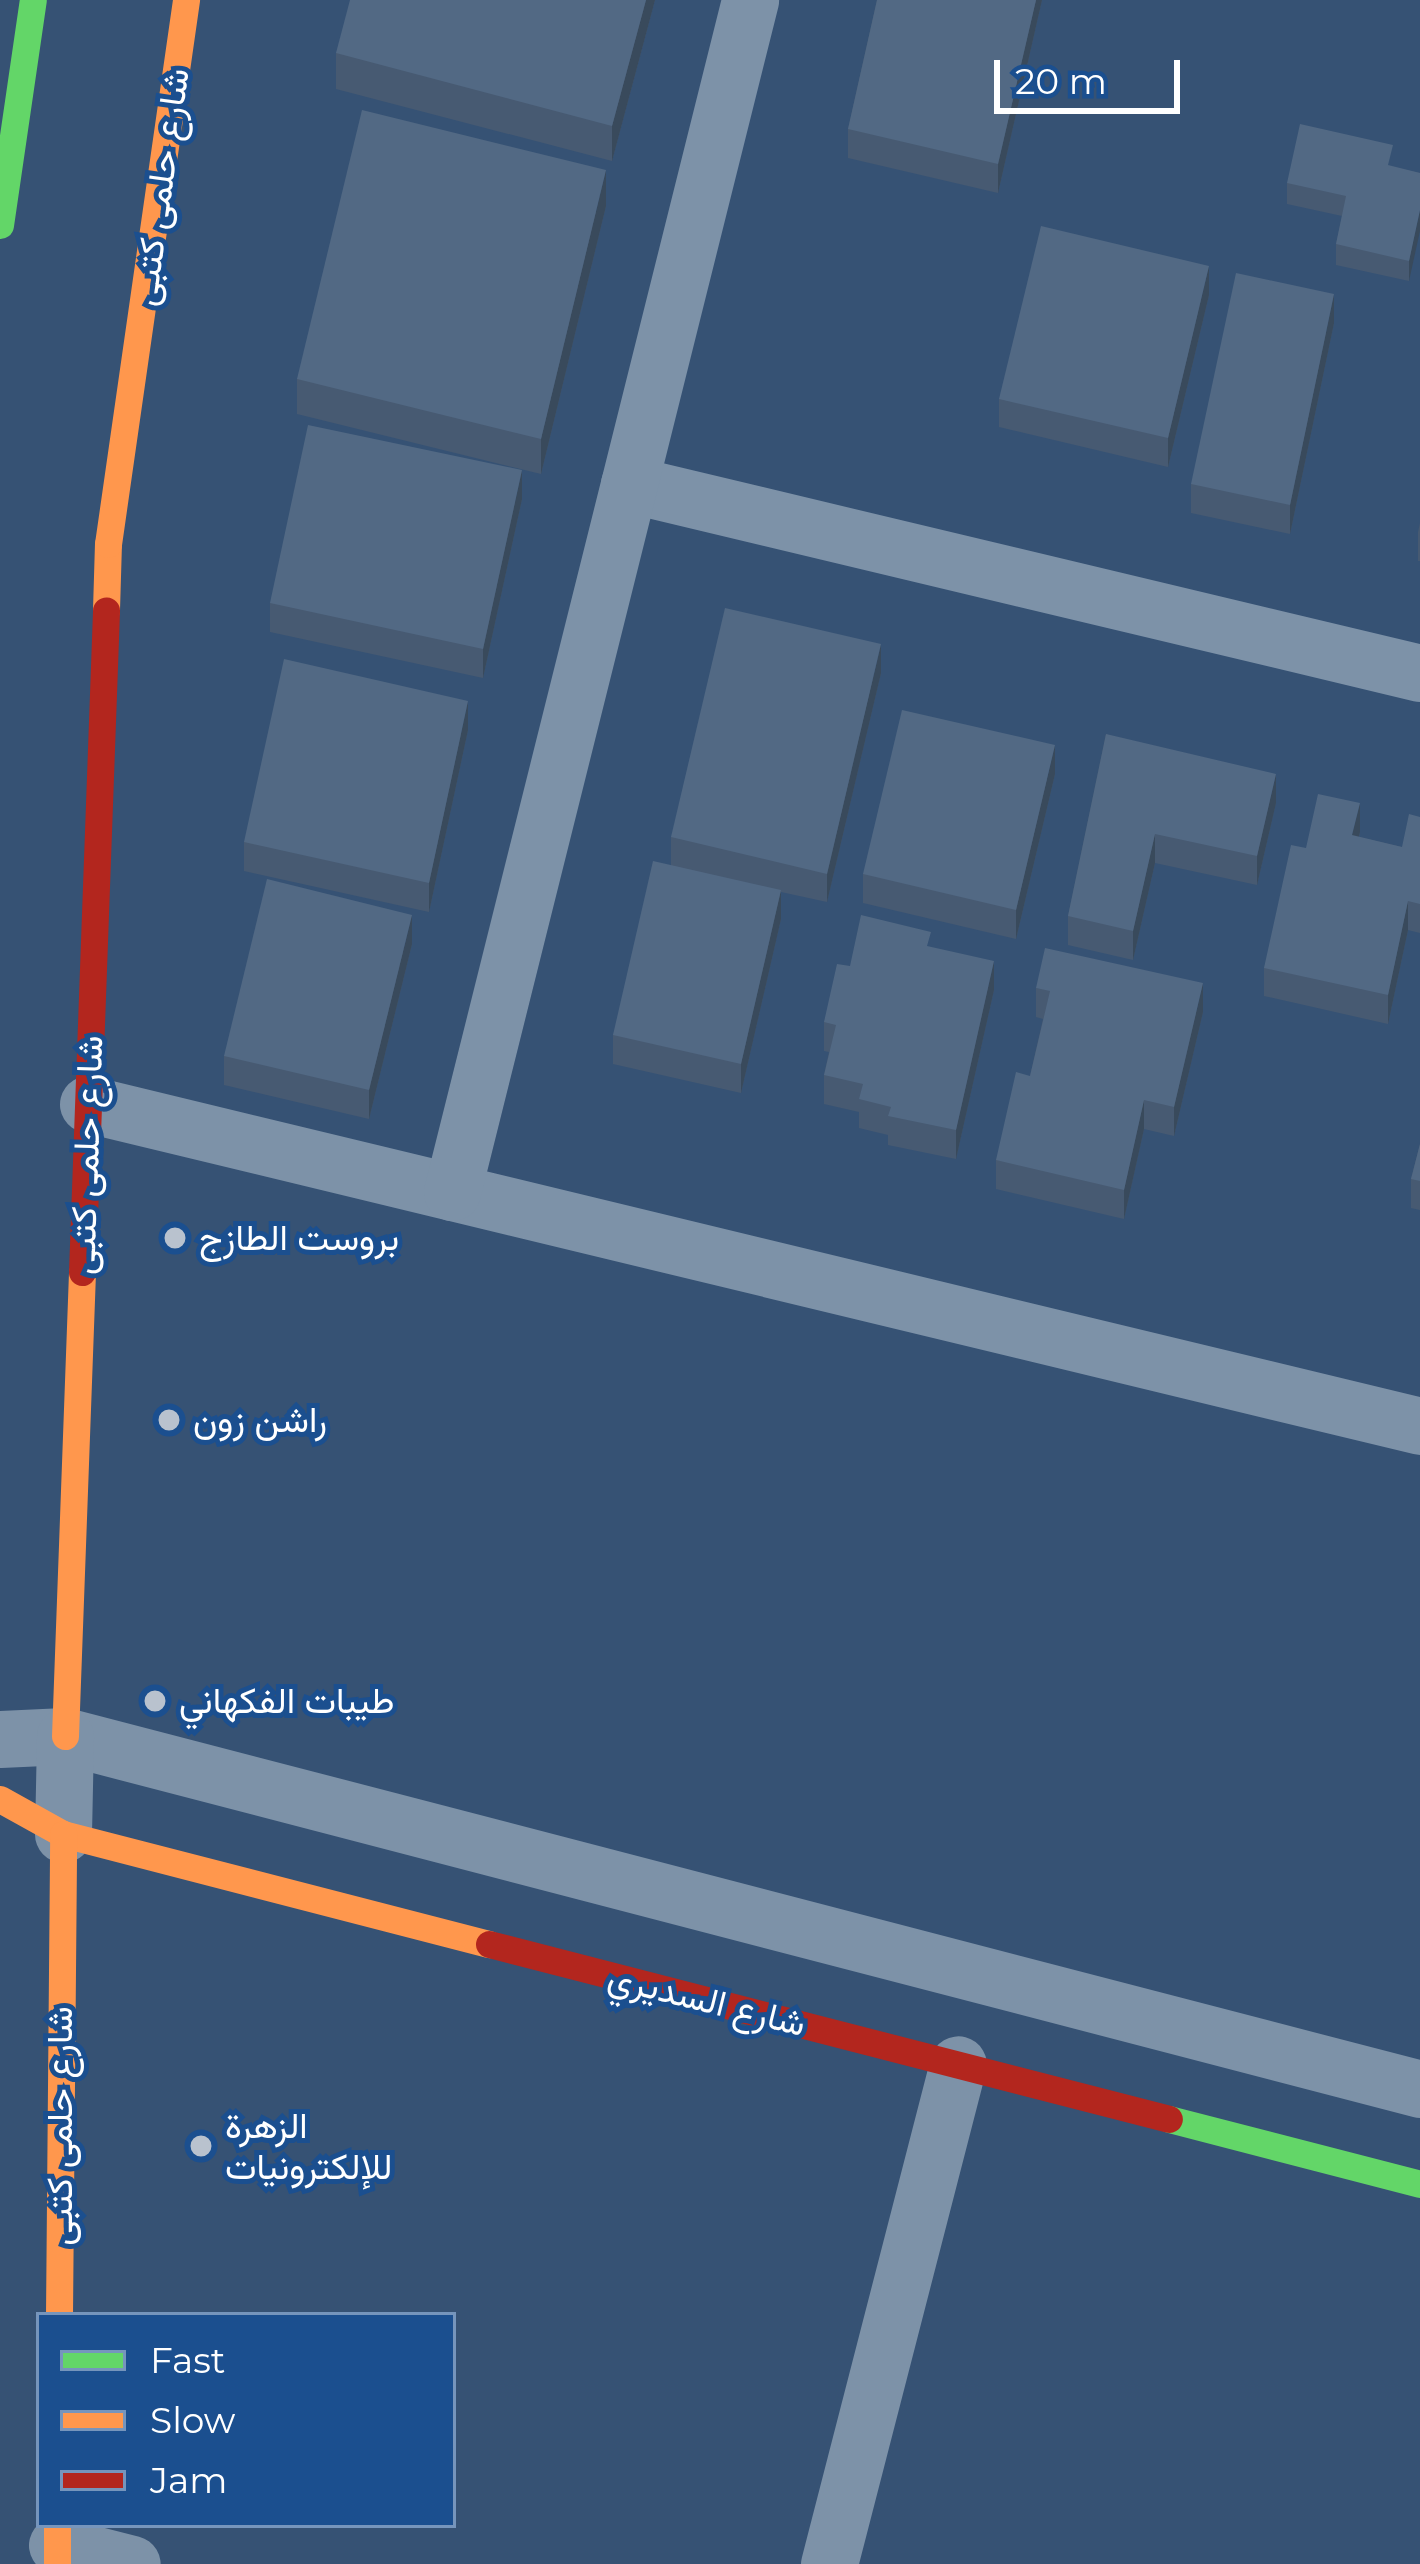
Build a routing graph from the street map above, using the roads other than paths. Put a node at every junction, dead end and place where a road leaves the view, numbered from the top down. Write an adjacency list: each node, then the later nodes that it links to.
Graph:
1 (33, 0): 4 (street)
2 (187, 0): 7 (street, شارع حلمى كتبى)
3 (750, 0): 5 (street)
4 (0, 225)
5 (629, 484): 6 (street); 8 (street)
6 (1420, 674)
7 (88, 1104): 8 (street); 10 (street, شارع حلمى كتبى)
8 (452, 1192): 9 (street)
9 (1420, 1426)
10 (65, 1736): 11 (street); 13 (street, شارع حلمى كتبى); 15 (street)
11 (0, 1738)
12 (0, 1799): 13 (street, شارع السديري)
13 (62, 1834): 14 (street, شارع السديري); 17 (street, شارع حلمى كتبى)
14 (958, 2065): 16 (street, شارع السديري); 20 (street)
15 (1420, 2089)
16 (1420, 2184)
17 (59, 2312)
18 (57, 2545): 19 (street)
19 (132, 2564)
20 (830, 2564)

